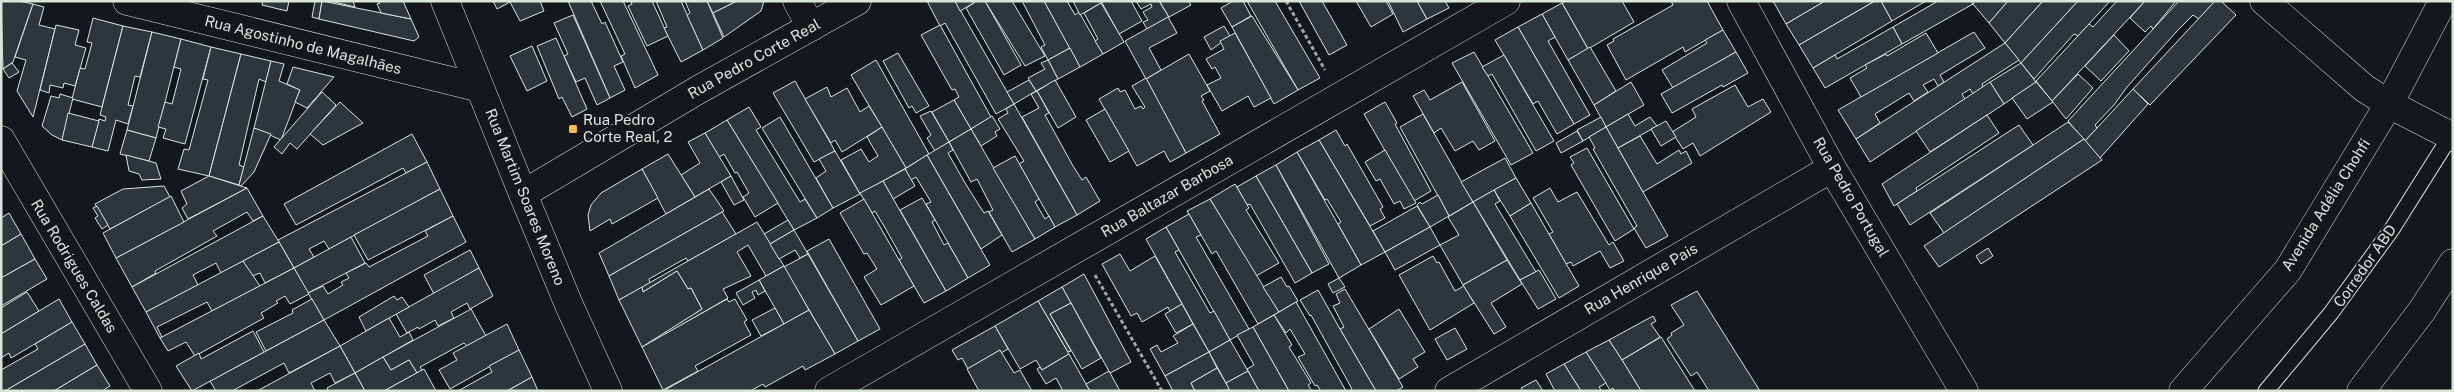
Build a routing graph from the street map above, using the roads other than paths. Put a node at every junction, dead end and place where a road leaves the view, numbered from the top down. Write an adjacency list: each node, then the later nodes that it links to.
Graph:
1 (127, 1): 10 (main road, Rua Agostinho de Magalhães)
2 (444, 1): 10 (main road, Rua Martim Soares Moreno)
3 (797, 1): 9 (main road)
4 (857, 1): 9 (main road, Rua Pedro Corte Real)
5 (1506, 1): 19 (main road, Rua Baltazar Barbosa)
6 (1741, 1): 14 (main road, Rua Pedro Portugal)
7 (2264, 1): 11 (main road)
8 (2443, 1): 11 (main road, Avenida Adélia Chohfi)
9 (811, 27): 15 (main road, Rua Pedro Corte Real)
10 (480, 88): 15 (main road, Rua Martim Soares Moreno)
11 (2389, 104): 12 (main road); 22 (main road, Avenida Adélia Chohfi)
12 (2452, 135): 23 (lane, Corredor ABD)
13 (1, 140): 17 (main road, Rua Rodrigues Caldas)
14 (1832, 168): 20 (main road, Rua Henrique Pais); 21 (main road, Rua Pedro Portugal)
15 (524, 194): 18 (main road, Rua Martim Soares Moreno)
16 (2453, 262): 24 (main road)
17 (148, 391)
18 (608, 391)
19 (829, 391)
20 (1449, 391)
21 (1964, 391)
22 (2183, 391)
23 (2266, 391)
24 (2361, 391)

